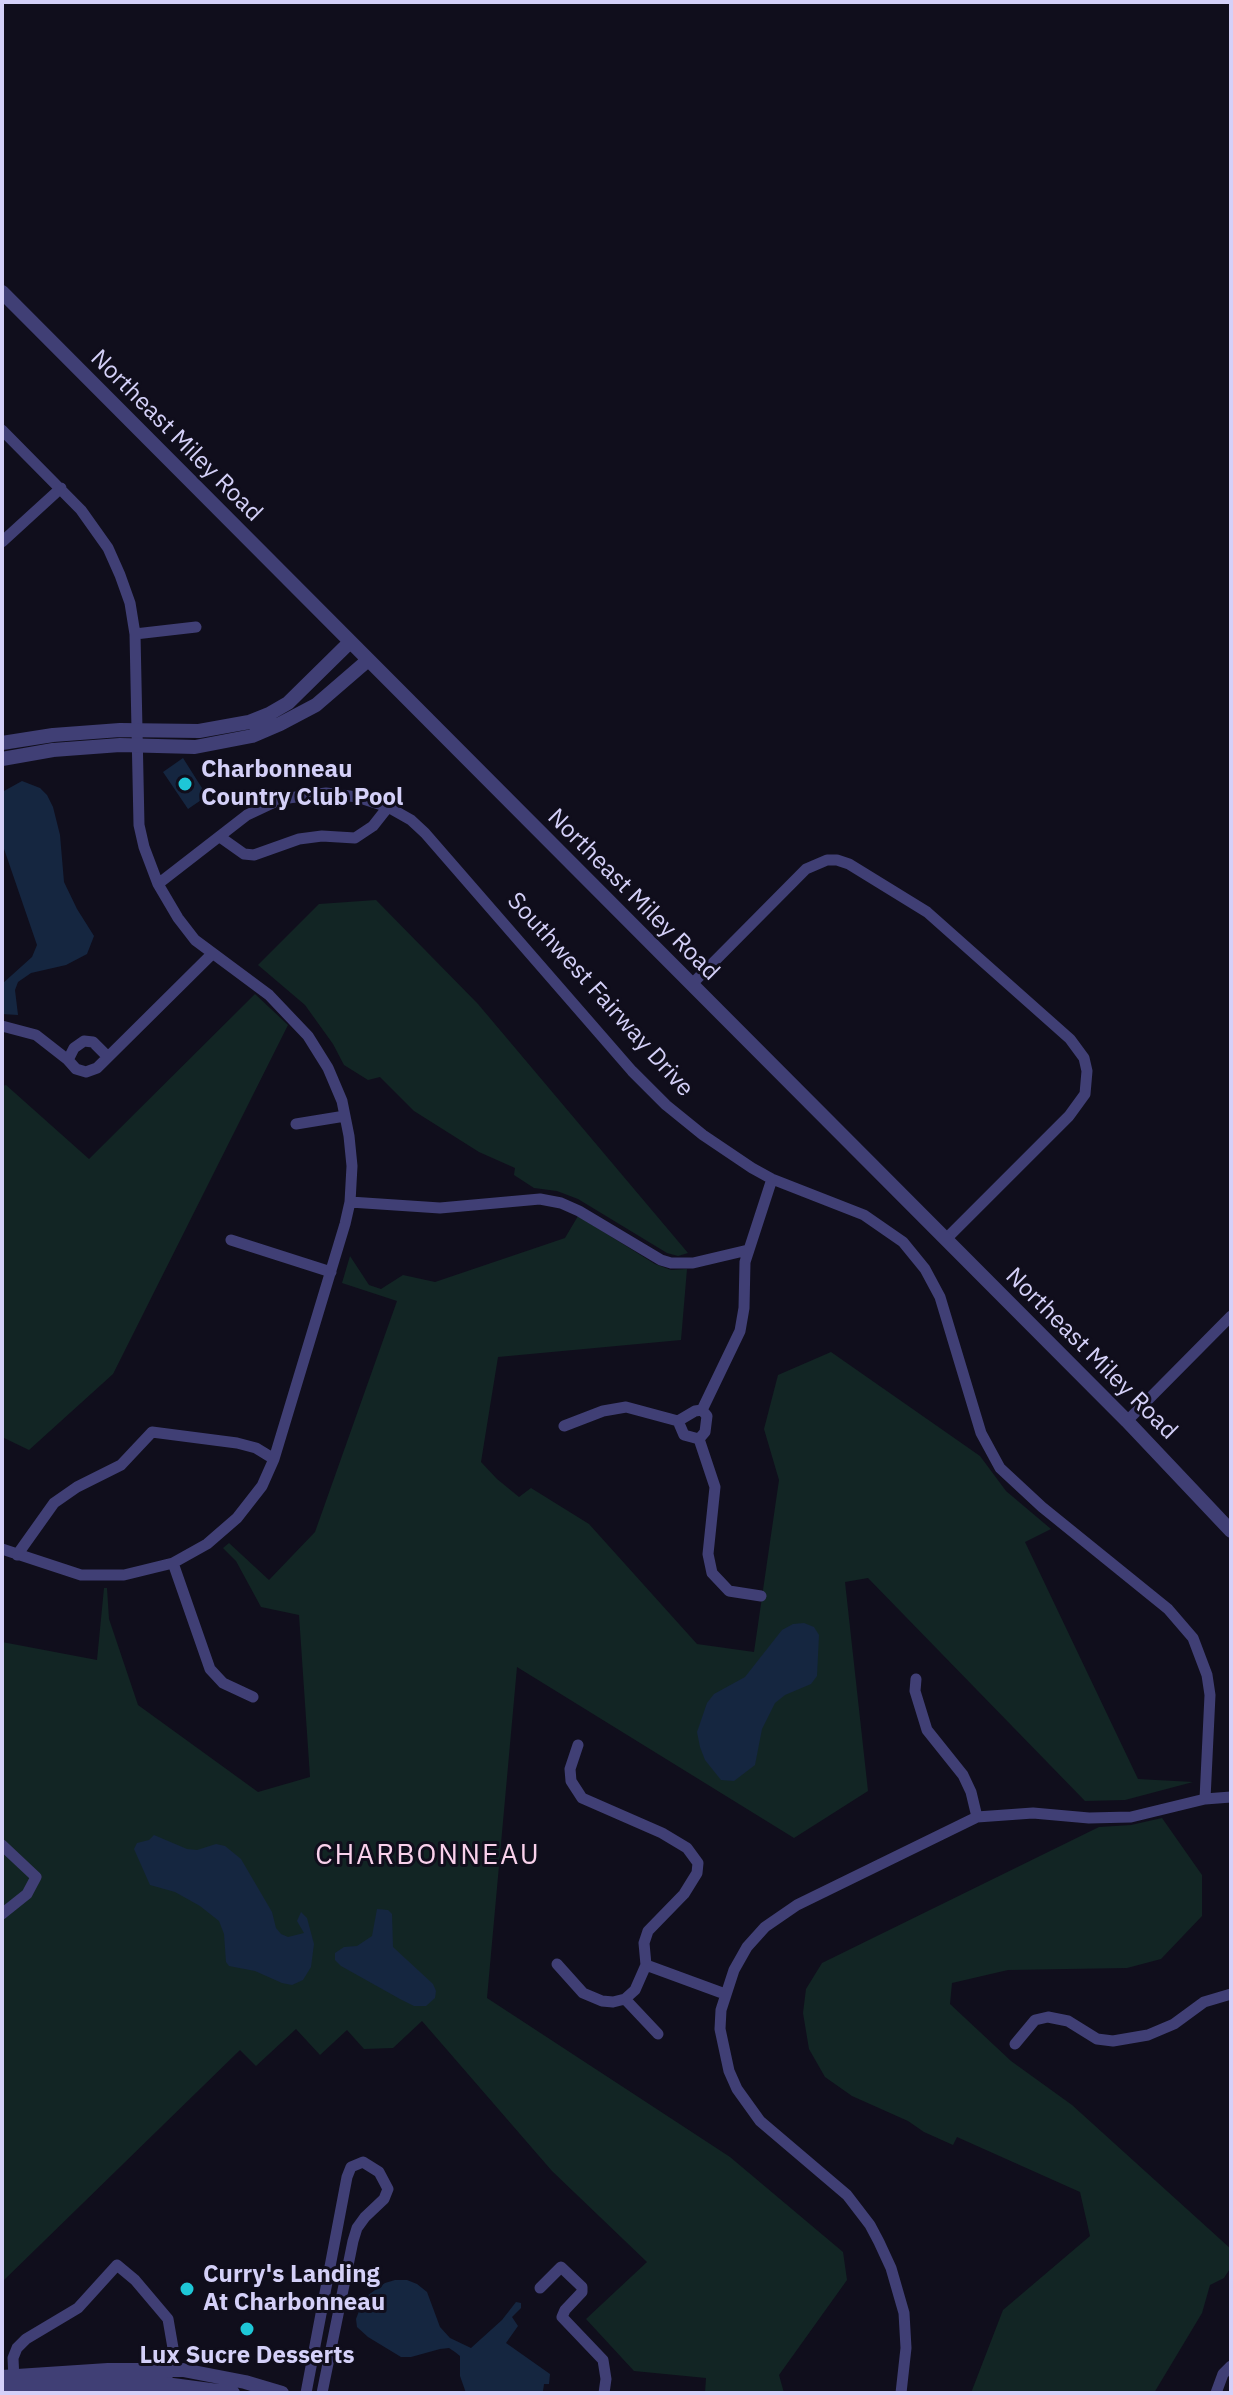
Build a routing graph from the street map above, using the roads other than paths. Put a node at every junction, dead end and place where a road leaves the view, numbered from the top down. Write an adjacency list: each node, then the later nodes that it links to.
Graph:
1 (2, 292): 7 (street, Northeast Miley Road)
2 (2, 430): 3 (street)
3 (61, 488): 4 (street); 6 (street)
4 (2, 542)
5 (196, 627): 6 (street)
6 (135, 634): 9 (street)
7 (349, 643): 8 (street, Northeast Miley Road); 9 (street)
8 (367, 661): 9 (street); 16 (street, Northeast Miley Road)
9 (139, 739): 10 (street); 11 (street); 14 (street)
10 (2, 743)
11 (2, 759)
12 (388, 807): 13 (street, Southwest Fairway Drive); 13 (street); 22 (street, Southwest Fairway Drive)
13 (220, 837): 14 (street, Southwest Fairway Drive)
14 (158, 884): 15 (street)
15 (212, 954): 18 (street); 20 (street)
16 (692, 984): 24 (street, Northeast Miley Road); 24 (street)
17 (2, 1026): 19 (street)
18 (107, 1056): 19 (street); 19 (street)
19 (68, 1060)
20 (345, 1116): 21 (street); 23 (street)
21 (296, 1124)
22 (772, 1179): 26 (street); 44 (street, Southwest Fairway Drive)
23 (350, 1202): 26 (street); 27 (street)
24 (946, 1239): 31 (street, Northeast Miley Road)
25 (231, 1240): 27 (street)
26 (748, 1250): 29 (street)
27 (331, 1272): 34 (street)
28 (1231, 1316): 31 (street)
29 (702, 1410): 30 (street); 33 (street)
30 (678, 1421): 32 (street); 33 (street)
31 (1127, 1421): 35 (street, Northeast Miley Road)
32 (564, 1426)
33 (699, 1439): 39 (street)
34 (274, 1459): 37 (street); 38 (street)
35 (1231, 1531)
36 (2, 1549): 37 (street)
37 (17, 1555): 38 (street)
38 (173, 1563): 41 (street)
39 (761, 1596)
40 (916, 1679): 45 (street)
41 (253, 1697)
42 (578, 1745): 49 (street)
43 (1231, 1797): 44 (street)
44 (1205, 1799): 45 (street)
45 (977, 1817): 50 (street)
46 (2, 1845): 47 (street)
47 (2, 1914)
48 (557, 1964): 52 (street)
49 (646, 1965): 50 (street); 52 (street)
50 (725, 1994): 64 (street)
51 (1231, 1994): 54 (street)
52 (625, 1999): 53 (street)
53 (658, 2034)
54 (1015, 2044)
55 (540, 2288): 63 (street)
56 (1231, 2366): 65 (street)
57 (167, 2377): 58 (street); 58 (street); 59 (street); 60 (street)
58 (10, 2386)
59 (233, 2393)
60 (282, 2393)
61 (306, 2393): 62 (street)
62 (322, 2393)
63 (604, 2393)
64 (901, 2393)
65 (1216, 2393)

